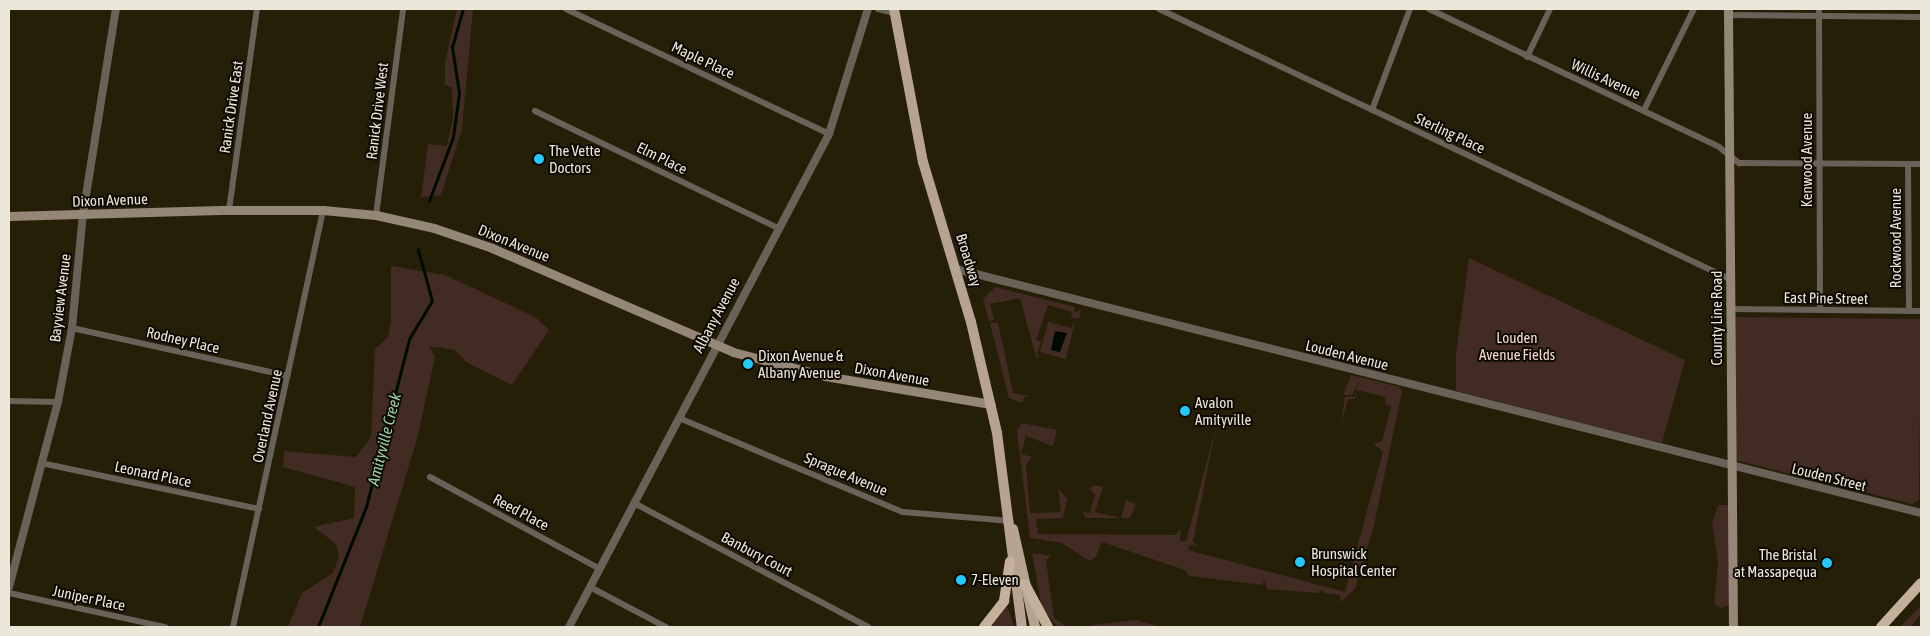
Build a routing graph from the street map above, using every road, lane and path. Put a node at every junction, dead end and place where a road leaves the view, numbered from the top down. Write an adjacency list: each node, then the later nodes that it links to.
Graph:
1 (116, 9): 29 (street, Bayview Avenue)
2 (257, 9): 27 (street, Ranick Drive East)
3 (403, 9): 31 (street, Ranick Drive West)
4 (566, 9): 22 (street, Maple Place)
5 (868, 9): 22 (street, Albany Avenue)
6 (878, 9): 13 (street)
7 (1159, 9): 19 (street, Sterling Place)
8 (1410, 9): 19 (street)
9 (1429, 9): 18 (street, Willis Avenue)
10 (1550, 9): 18 (street)
11 (1694, 9): 20 (street)
12 (1908, 9): 16 (street)
13 (894, 11): 33 (main road, Broadway)
14 (1728, 12): 15 (street); 23 (main road, County Line Road)
15 (1819, 12): 16 (street); 24 (street, Kenwood Avenue)
16 (1908, 17): 17 (street)
17 (1921, 17)
18 (1527, 57): 20 (street, Willis Avenue)
19 (1372, 110): 34 (street, Sterling Place)
20 (1644, 110): 23 (street, Willis Avenue)
21 (535, 111): 32 (street, Elm Place)
22 (829, 134): 32 (street, Albany Avenue)
23 (1731, 158): 24 (street, Willis Avenue); 34 (main road, County Line Road)
24 (1820, 163): 25 (street, Willis Avenue); 36 (street, Kenwood Avenue)
25 (1908, 164): 26 (street, Willis Avenue); 37 (street, Rockwood Avenue)
26 (1921, 164)
27 (229, 210): 28 (main road, Dixon Avenue); 29 (main road, Dixon Avenue)
28 (323, 210): 31 (main road, Dixon Avenue); 41 (street, Overland Avenue)
29 (82, 214): 30 (main road, Dixon Avenue); 39 (street, Bayview Avenue)
30 (9, 216)
31 (376, 216): 40 (main road, Dixon Avenue)
32 (778, 228): 40 (street, Albany Avenue)
33 (956, 269): 44 (main road, Broadway); 47 (street, Louden Avenue)
34 (1730, 279): 35 (main road, County Line Road)
35 (1730, 309): 36 (street, East Pine Street); 47 (main road, County Line Road)
36 (1820, 310): 37 (street, East Pine Street)
37 (1909, 311): 38 (street, East Pine Street)
38 (1921, 311)
39 (72, 328): 41 (street, Rodney Place); 43 (street, Bayview Avenue)
40 (716, 345): 44 (main road, Dixon Avenue); 45 (street, Albany Avenue)
41 (288, 376): 50 (street, Overland Avenue)
42 (9, 401): 43 (street)
43 (58, 402): 46 (street, Bayview Avenue)
44 (991, 404): 52 (main road, Broadway)
45 (679, 418): 49 (street, Albany Avenue); 52 (street, Sprague Avenue)
46 (41, 462): 50 (street, Leonard Place); 57 (street, Bayview Avenue)
47 (1731, 467): 51 (street, Louden Street); 69 (main road, County Line Road)
48 (430, 477): 54 (street, Reed Place)
49 (634, 503): 54 (street, Albany Avenue); 64 (street, Banbury Court)
50 (259, 509): 61 (street, Overland Avenue)
51 (1921, 514)
52 (1011, 521): 53 (main road, Broadway); 56 (main road, Broadway)
53 (1010, 561): 65 (highway); 66 (main road, Broadway)
54 (600, 569): 58 (street, Albany Avenue)
55 (1921, 583): 70 (highway)
56 (1025, 584): 67 (main road, Broadway); 68 (highway)
57 (9, 587)
58 (590, 587): 62 (street, Albany Avenue); 63 (street)
59 (9, 593): 60 (street, Juniper Place)
60 (165, 627)
61 (233, 627)
62 (569, 627)
63 (666, 627)
64 (868, 627)
65 (984, 627)
66 (1022, 627)
67 (1035, 627)
68 (1048, 627)
69 (1733, 627)
70 (1881, 627)

